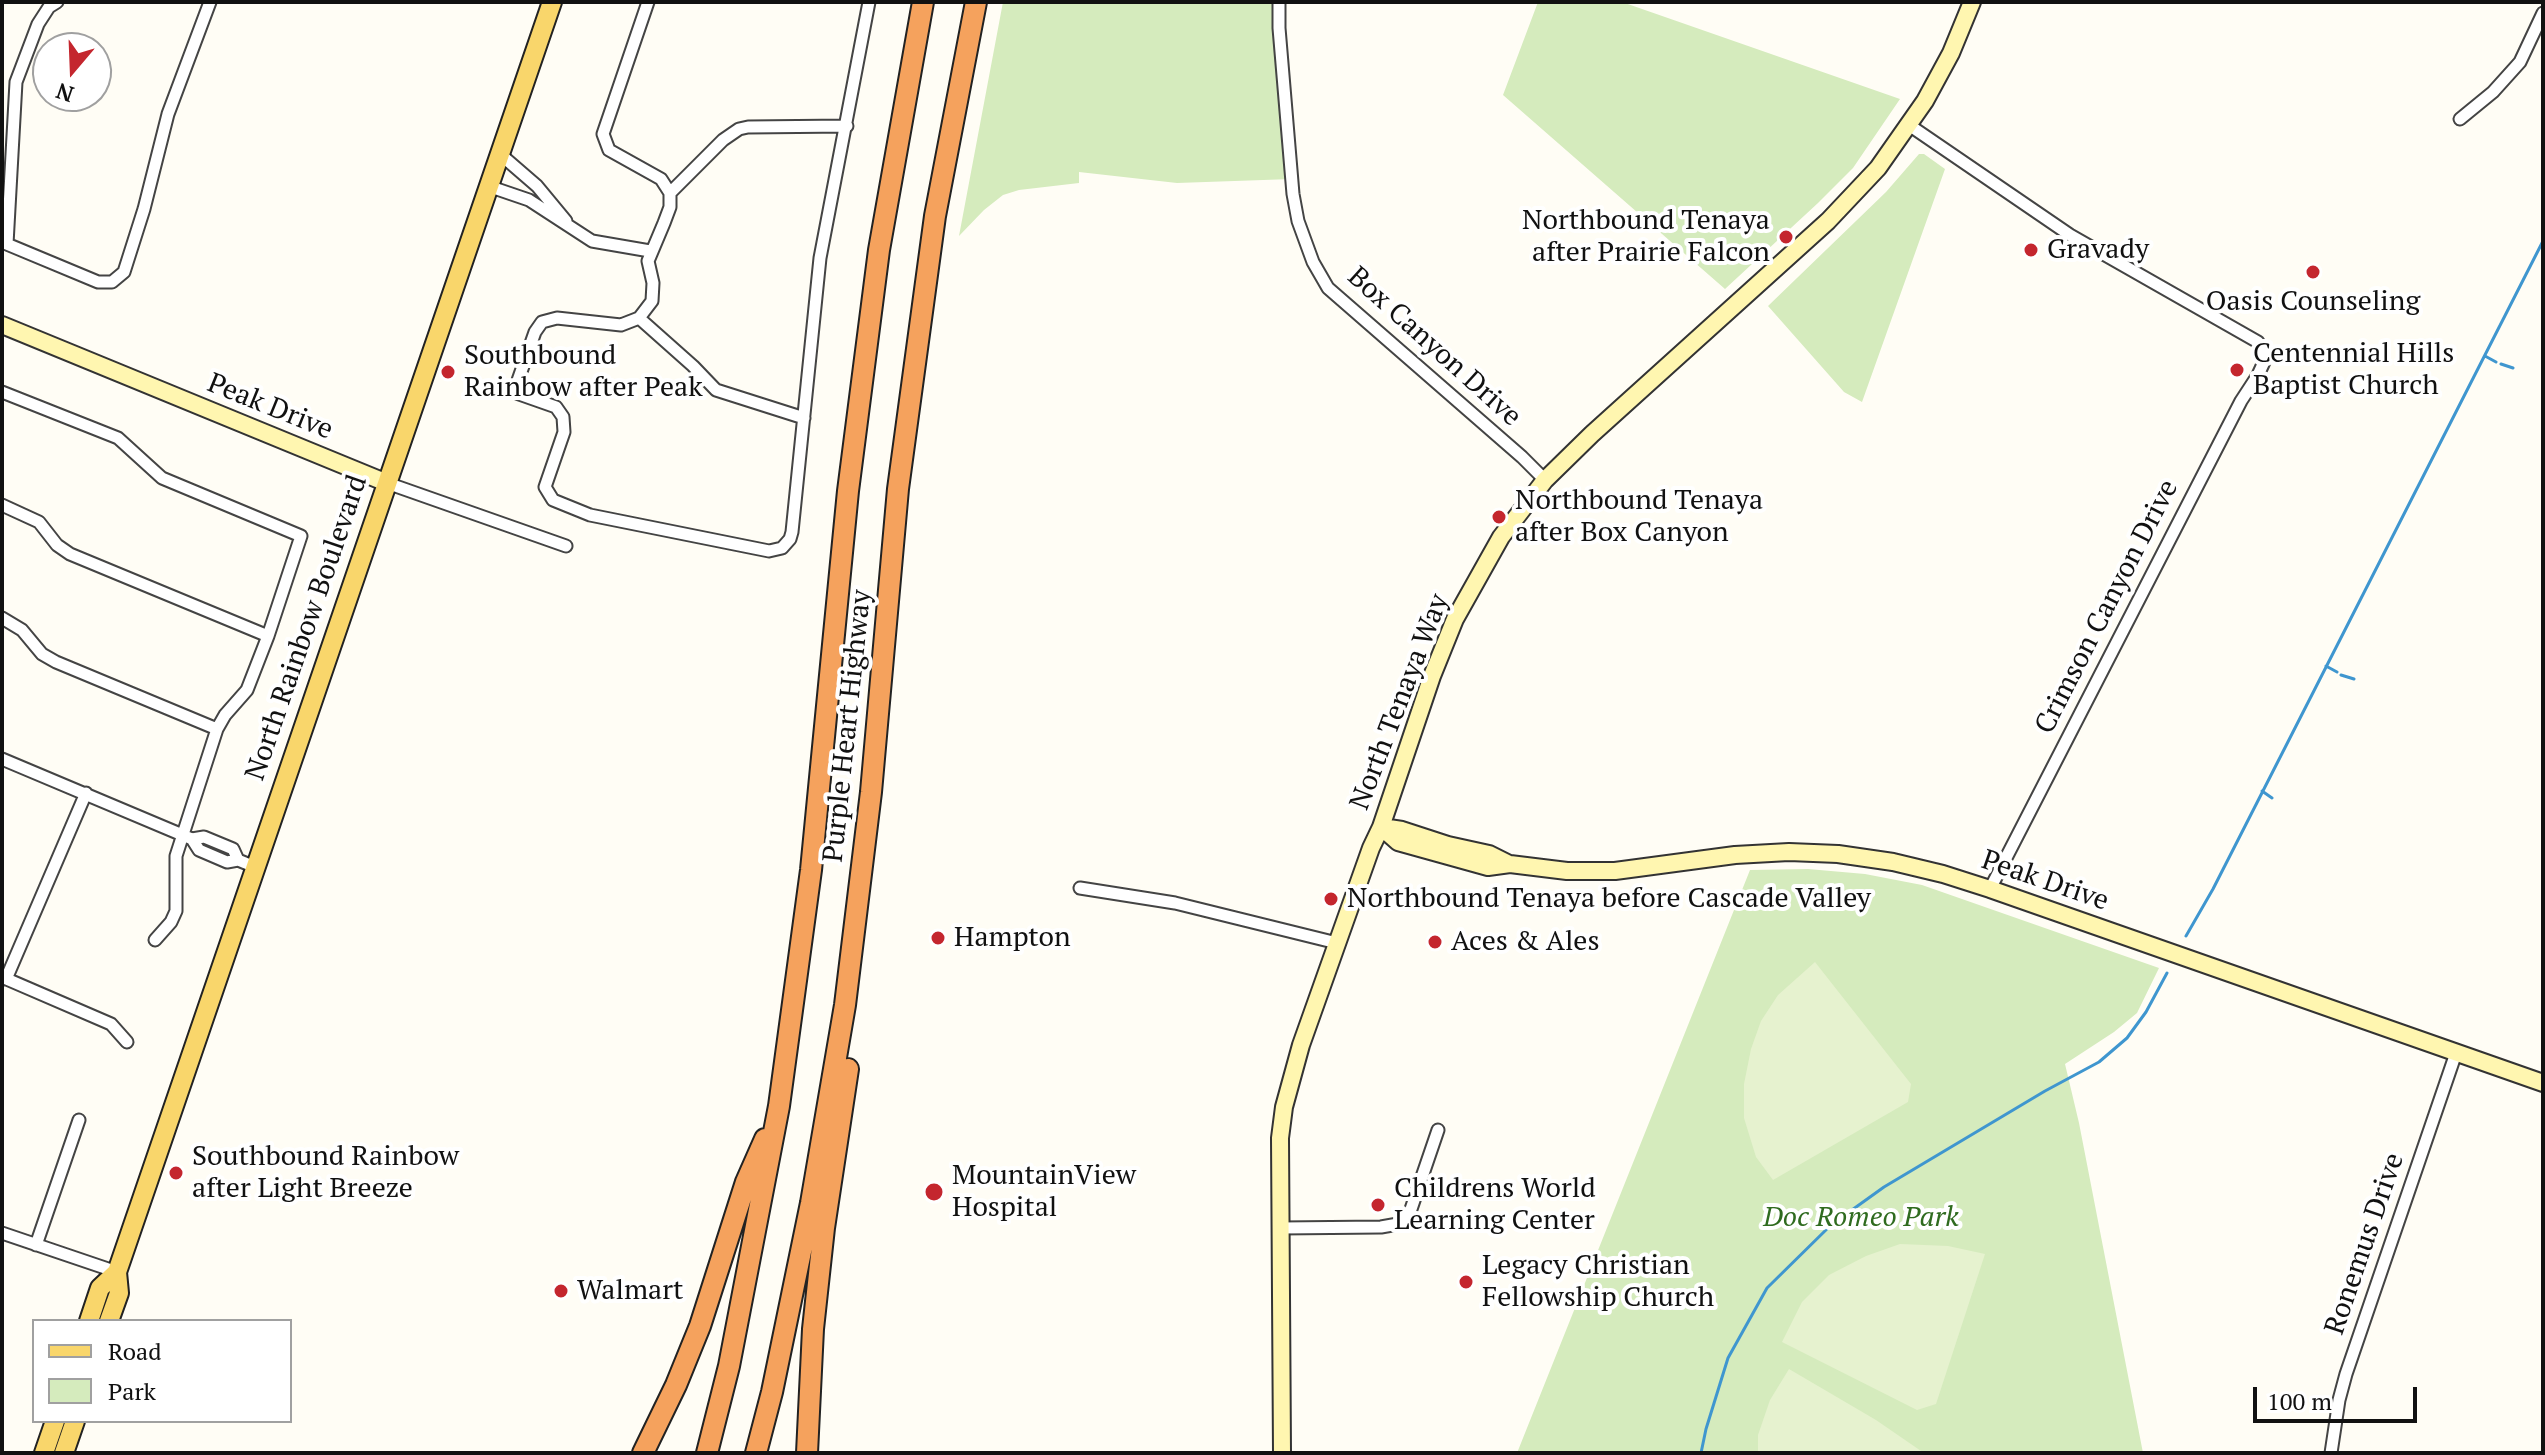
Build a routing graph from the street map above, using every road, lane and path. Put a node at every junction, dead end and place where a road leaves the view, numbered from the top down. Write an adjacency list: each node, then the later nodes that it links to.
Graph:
1 (57, 2): 18 (street)
2 (210, 2): 18 (street)
3 (552, 2): 14 (main road, North Rainbow Boulevard)
4 (648, 2): 16 (street)
5 (869, 2): 13 (street)
6 (923, 2): 45 (highway, Purple Heart Highway)
7 (976, 2): 32 (highway, Purple Heart Highway)
8 (1279, 2): 24 (street, Box Canyon Drive)
9 (1972, 2): 12 (main road, North Tenaya Way)
10 (2543, 13): 11 (street)
11 (2460, 119)
12 (1909, 125): 24 (main road, North Tenaya Way); 38 (street, Crimson Canyon Drive)
13 (847, 126): 16 (street); 23 (street)
14 (500, 154): 15 (main road, North Rainbow Boulevard); 17 (street)
15 (488, 186): 17 (street); 25 (main road, North Rainbow Boulevard)
16 (670, 193): 19 (street)
17 (573, 231): 19 (street)
18 (4, 243)
19 (650, 251): 20 (street)
20 (639, 318): 23 (street); 23 (street)
21 (2, 325): 25 (main road, Peak Drive)
22 (2, 392): 29 (street)
23 (804, 418)
24 (1545, 480): 34 (main road, North Tenaya Way)
25 (387, 483): 27 (street, Peak Drive); 36 (main road, North Rainbow Boulevard)
26 (2, 505): 29 (street)
27 (566, 546)
28 (2, 618): 30 (street)
29 (268, 636): 30 (street)
30 (217, 729): 35 (street)
31 (2, 759): 33 (street)
32 (871, 792): 59 (highway, Purple Heart Highway); 60 (highway)
33 (86, 793): 35 (street); 41 (street)
34 (1381, 827): 38 (main road, Peak Drive); 40 (main road, North Tenaya Way)
35 (188, 837): 36 (street); 39 (street)
36 (247, 863): 51 (main road, North Rainbow Boulevard)
37 (1080, 888): 40 (street)
38 (1990, 889): 43 (main road, Peak Drive)
39 (155, 940)
40 (1337, 943): 48 (main road, North Tenaya Way)
41 (4, 978): 42 (street)
42 (127, 1042)
43 (2456, 1053): 44 (main road, Peak Drive); 62 (street, Ronemus Drive)
44 (2543, 1083)
45 (779, 1106): 57 (highway); 58 (highway, Purple Heart Highway)
46 (79, 1120): 50 (street)
47 (1438, 1130): 48 (street)
48 (1281, 1228): 61 (main road, North Tenaya Way)
49 (2, 1233): 50 (street)
50 (36, 1245): 51 (street)
51 (117, 1272): 52 (main road, North Rainbow Boulevard); 53 (main road, North Rainbow Boulevard)
52 (90, 1319)
53 (110, 1319)
54 (64, 1425): 55 (main road); 56 (main road)
55 (44, 1453)
56 (64, 1453)
57 (643, 1453)
58 (707, 1453)
59 (756, 1453)
60 (807, 1453)
61 (1282, 1453)
62 (2331, 1453)

